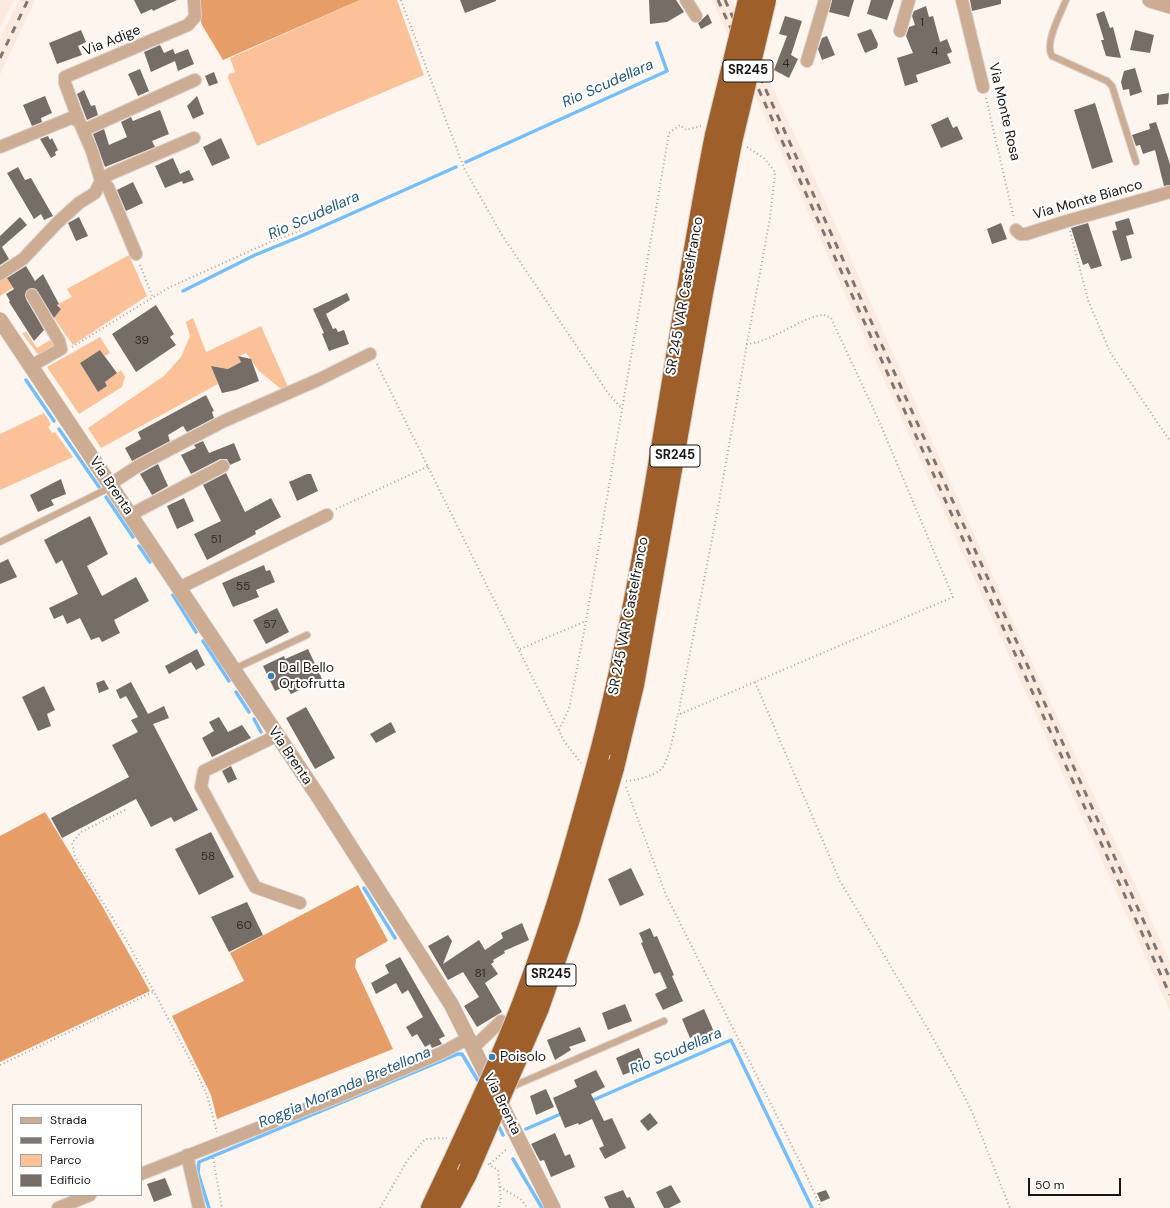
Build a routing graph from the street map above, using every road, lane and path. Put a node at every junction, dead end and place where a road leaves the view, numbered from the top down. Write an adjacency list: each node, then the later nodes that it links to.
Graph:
1 (194, 0): 17 (street, Via Adige)
2 (402, 0): 35 (path)
3 (686, 0): 12 (street)
4 (748, 0): 19 (highway, SR 245 VAR Castelfranco / SR245, bridge)
5 (766, 0): 19 (highway, SR 245 VAR Castelfranco / SR245, bridge)
6 (825, 0): 14 (street)
7 (909, 0): 13 (street)
8 (962, 0): 16 (street, Via Monte Rosa)
9 (1066, 0): 21 (lane)
10 (1150, 0): 11 (street)
11 (1170, 6)
12 (696, 16)
13 (900, 31)
14 (807, 61)
15 (196, 80): 17 (street)
16 (983, 87): 26 (path, Via Monte Rosa)
17 (82, 126): 20 (street); 22 (street, Via Adige)
18 (194, 138): 22 (street)
19 (724, 139): 51 (highway, SR 245 VAR Castelfranco / SR245); 72 (highway, SR 245 VAR Castelfranco / SR245, bridge)
20 (0, 147)
21 (1136, 162)
22 (101, 182): 27 (street, Via Adige); 28 (street)
23 (1170, 192): 24 (street, Via Monte Bianco)
24 (1067, 221): 26 (street, Via Monte Bianco); 36 (path)
25 (302, 230): 30 (path)
26 (1016, 230)
27 (136, 254): 30 (path)
28 (0, 274)
29 (32, 296): 32 (street)
30 (153, 298): 32 (path)
31 (0, 320): 34 (street, Via Brenta)
32 (61, 349): 34 (street)
33 (370, 354): 38 (path); 39 (street)
34 (31, 366): 39 (street, Via Brenta)
35 (622, 409)
36 (1170, 441)
37 (223, 466): 40 (street)
38 (429, 466): 41 (path); 46 (path)
39 (110, 486): 40 (street, Via Brenta); 42 (lane)
40 (130, 515): 43 (street, Via Brenta)
41 (327, 515): 43 (street)
42 (0, 542)
43 (177, 586): 47 (street, Via Brenta)
44 (586, 621): 46 (path)
45 (307, 635): 47 (lane)
46 (520, 649): 51 (path)
47 (232, 670): 50 (street, Via Brenta)
48 (755, 682): 49 (path); 49 (path); 76 (path)
49 (678, 715): 75 (path)
50 (276, 736): 53 (street); 57 (street, Via Brenta)
51 (593, 759): 71 (highway, SR 245 VAR Castelfranco / SR245, bridge)
52 (125, 810): 54 (path)
53 (300, 903)
54 (153, 992): 58 (path); 60 (path)
55 (501, 1021): 57 (street)
56 (664, 1021): 59 (lane)
57 (472, 1043): 59 (street, Via Brenta); 60 (street)
58 (0, 1065)
59 (497, 1094): 61 (street, Via Brenta)
60 (222, 1142): 62 (street)
61 (520, 1142): 64 (path); 74 (street, Via Brenta)
62 (187, 1155): 65 (street); 69 (street)
63 (213, 1160): 70 (path)
64 (489, 1164)
65 (142, 1174)
66 (500, 1187): 73 (path)
67 (88, 1196): 68 (street)
68 (58, 1208)
69 (199, 1208)
70 (222, 1208)
71 (431, 1208)
72 (449, 1208)
73 (527, 1208)
74 (553, 1208)
75 (821, 1208)
76 (1010, 1208)

